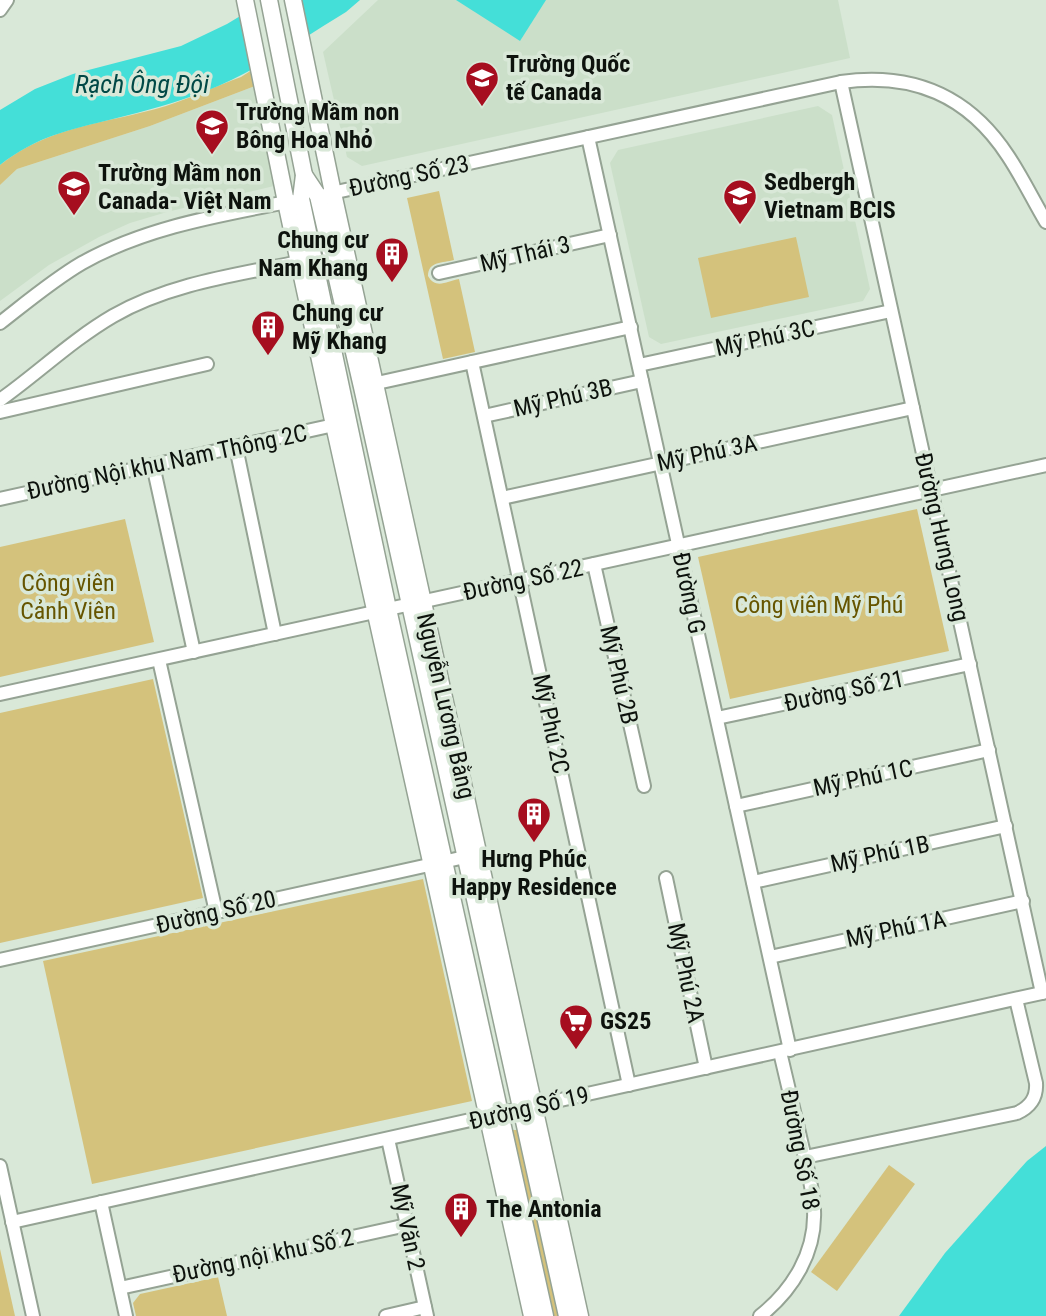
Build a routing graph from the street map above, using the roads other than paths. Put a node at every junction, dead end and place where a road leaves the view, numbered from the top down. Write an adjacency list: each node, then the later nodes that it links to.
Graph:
1 (7, 0): 5 (street)
2 (245, 0): 10 (main road, Nguyễn Lương Bằng)
3 (269, 0): 8 (main road, Nguyễn Lương Bằng)
4 (293, 0): 9 (main road, Nguyễn Lương Bằng)
5 (0, 9)
6 (841, 82): 7 (street, Đường Số 23); 11 (street, Đường Số 23); 15 (street, Đường Hưng Long)
7 (588, 137): 9 (street, Đường Số 23); 12 (street, Đường G)
8 (304, 175): 9 (main road, Nguyễn Lương Bằng); 10 (main road, Nguyễn Lương Bằng)
9 (325, 194): 10 (street, Đường Số 23); 22 (main road, Nguyễn Lương Bằng)
10 (293, 200): 13 (main road, Nguyễn Lương Bằng); 16 (street, Đường Số 23); 39 (main road, Nguyễn Lương Bằng)
11 (1046, 222)
12 (610, 235): 14 (street, Mỹ Thái 3); 17 (street, Đường G)
13 (299, 262): 23 (street); 27 (main road, Nguyễn Lương Bằng)
14 (439, 273)
15 (891, 311): 20 (street, Mỹ Phú 3C); 24 (street, Đường Hưng Long)
16 (0, 323)
17 (631, 327): 18 (street); 20 (street, Đường G)
18 (472, 362): 22 (street); 26 (street, Mỹ Phú 2C)
19 (207, 365): 25 (street)
20 (639, 365): 21 (street, Đường G)
21 (642, 381): 26 (street, Mỹ Phú 3B); 29 (street, Đường G)
22 (368, 385): 38 (main road, Nguyễn Lương Bằng)
23 (0, 400)
24 (913, 408): 29 (street, Mỹ Phú 3A); 32 (street, Đường Hưng Long)
25 (0, 412)
26 (484, 416): 33 (street, Mỹ Phú 2C)
27 (334, 425): 28 (street, Đường Nội khu Nam Thông 2C); 39 (main road, Nguyễn Lương Bằng)
28 (236, 447): 30 (street, Đường Nội khu Nam Thông 2C); 40 (street)
29 (661, 463): 33 (street, Mỹ Phú 3A); 35 (street, Đường G)
30 (153, 465): 34 (street, Đường Nội khu Nam Thông 2C); 41 (street)
31 (1046, 465): 32 (street, Đường Số 22)
32 (931, 490): 35 (street, Đường Số 22); 43 (street, Đường Hưng Long)
33 (502, 498): 37 (street, Mỹ Phú 2C)
34 (0, 499)
35 (679, 545): 36 (street, Đường Số 22); 45 (street, Đường G)
36 (594, 564): 37 (street, Đường Số 22); 47 (street, Mỹ Phú 2B)
37 (520, 580): 38 (street, Đường Số 22); 62 (street, Mỹ Phú 2C)
38 (416, 603): 39 (street, Đường Số 22); 50 (main road, Nguyễn Lương Bằng)
39 (382, 610): 40 (street, Đường Số 22); 51 (main road, Nguyễn Lương Bằng)
40 (275, 634): 41 (street, Đường Số 22)
41 (194, 652): 42 (street, Đường Số 22)
42 (159, 660): 44 (street, Đường Số 22); 55 (street)
43 (970, 664): 45 (street, Đường Số 21); 46 (street, Đường Hưng Long)
44 (0, 694)
45 (717, 718): 48 (street, Đường G)
46 (989, 750): 48 (street, Mỹ Phú 1C); 49 (street, Đường Hưng Long)
47 (644, 786)
48 (736, 806): 53 (street, Đường G)
49 (1006, 826): 53 (street, Mỹ Phú 1B); 54 (street, Đường Hưng Long)
50 (472, 855): 51 (street, Đường Số 20); 63 (main road, Nguyễn Lương Bằng)
51 (438, 863): 55 (street, Đường Số 20); 64 (main road, Nguyễn Lương Bằng)
52 (666, 878): 61 (street, Mỹ Phú 2A)
53 (753, 882): 56 (street, Đường G)
54 (1023, 901): 56 (street, Mỹ Phú 1A); 58 (street, Đường Hưng Long)
55 (216, 912): 57 (street, Đường Số 20)
56 (770, 957): 60 (street, Đường G)
57 (0, 960)
58 (1044, 993): 59 (street, Đường Số 19)
59 (1016, 999): 60 (street, Đường Số 19); 66 (street)
60 (785, 1051): 61 (street, Đường Số 19); 66 (street, Đường Số 18)
61 (706, 1068): 62 (street, Đường Số 19)
62 (629, 1085): 63 (street, Đường Số 19)
63 (528, 1108): 64 (street, Đường Số 19); 78 (main road, Nguyễn Lương Bằng); 79 (main road, Nguyễn Lương Bằng)
64 (493, 1116): 65 (street, Đường Số 19); 76 (main road, Nguyễn Lương Bằng); 77 (main road, Nguyễn Lương Bằng)
65 (388, 1139): 68 (street, Đường Số 19); 70 (street, Mỹ Văn 2)
66 (805, 1157): 80 (street, Đường Số 18)
67 (0, 1166): 69 (street)
68 (101, 1202): 69 (street, Đường Số 19); 71 (street)
69 (12, 1222): 73 (street)
70 (407, 1225): 71 (street, Đường nội khu Số 2); 72 (street, Mỹ Văn 2)
71 (120, 1288): 74 (street)
72 (426, 1312): 75 (street)
73 (33, 1316)
74 (126, 1316)
75 (386, 1316)
76 (532, 1316)
77 (545, 1316)
78 (567, 1316)
79 (580, 1316)
80 (760, 1316)

